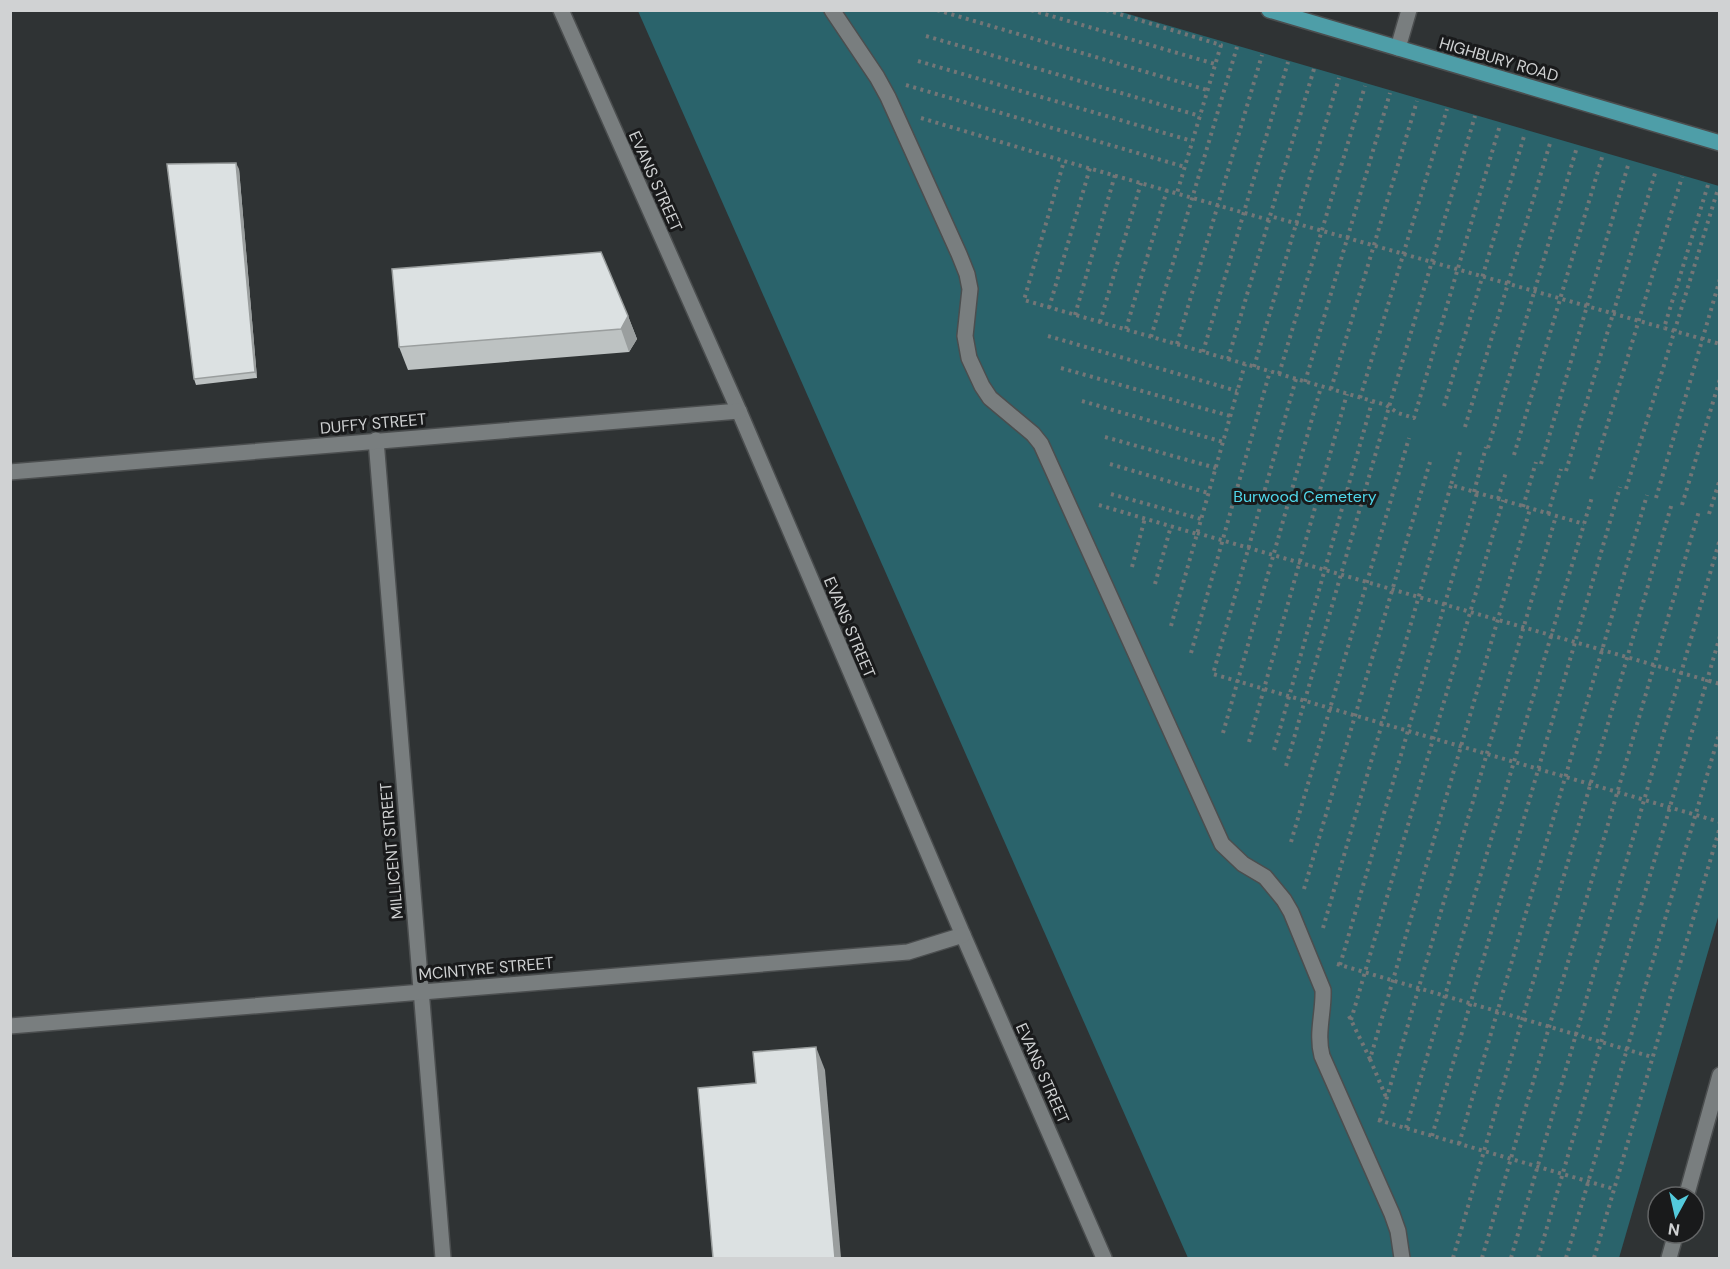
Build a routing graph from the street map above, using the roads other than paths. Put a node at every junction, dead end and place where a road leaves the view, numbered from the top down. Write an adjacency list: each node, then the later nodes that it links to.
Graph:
1 (561, 10): 7 (street, EVANS STREET)
2 (832, 10): 17 (street)
3 (1269, 10): 5 (main road, HIGHBURY ROAD)
4 (1409, 10): 5 (street)
5 (1398, 48): 6 (main road, HIGHBURY ROAD)
6 (1719, 143)
7 (739, 411): 8 (street, DUFFY STREET); 10 (street, EVANS STREET)
8 (376, 440): 9 (street, DUFFY STREET); 11 (street, MILLICENT STREET)
9 (10, 472)
10 (963, 935): 11 (street, MCINTYRE STREET); 16 (street, EVANS STREET)
11 (421, 992): 12 (street, MCINTYRE STREET); 15 (street, MILLICENT STREET)
12 (10, 1026)
13 (1719, 1075): 14 (street)
14 (1689, 1185)
15 (444, 1258)
16 (1104, 1258)
17 (1402, 1258)

